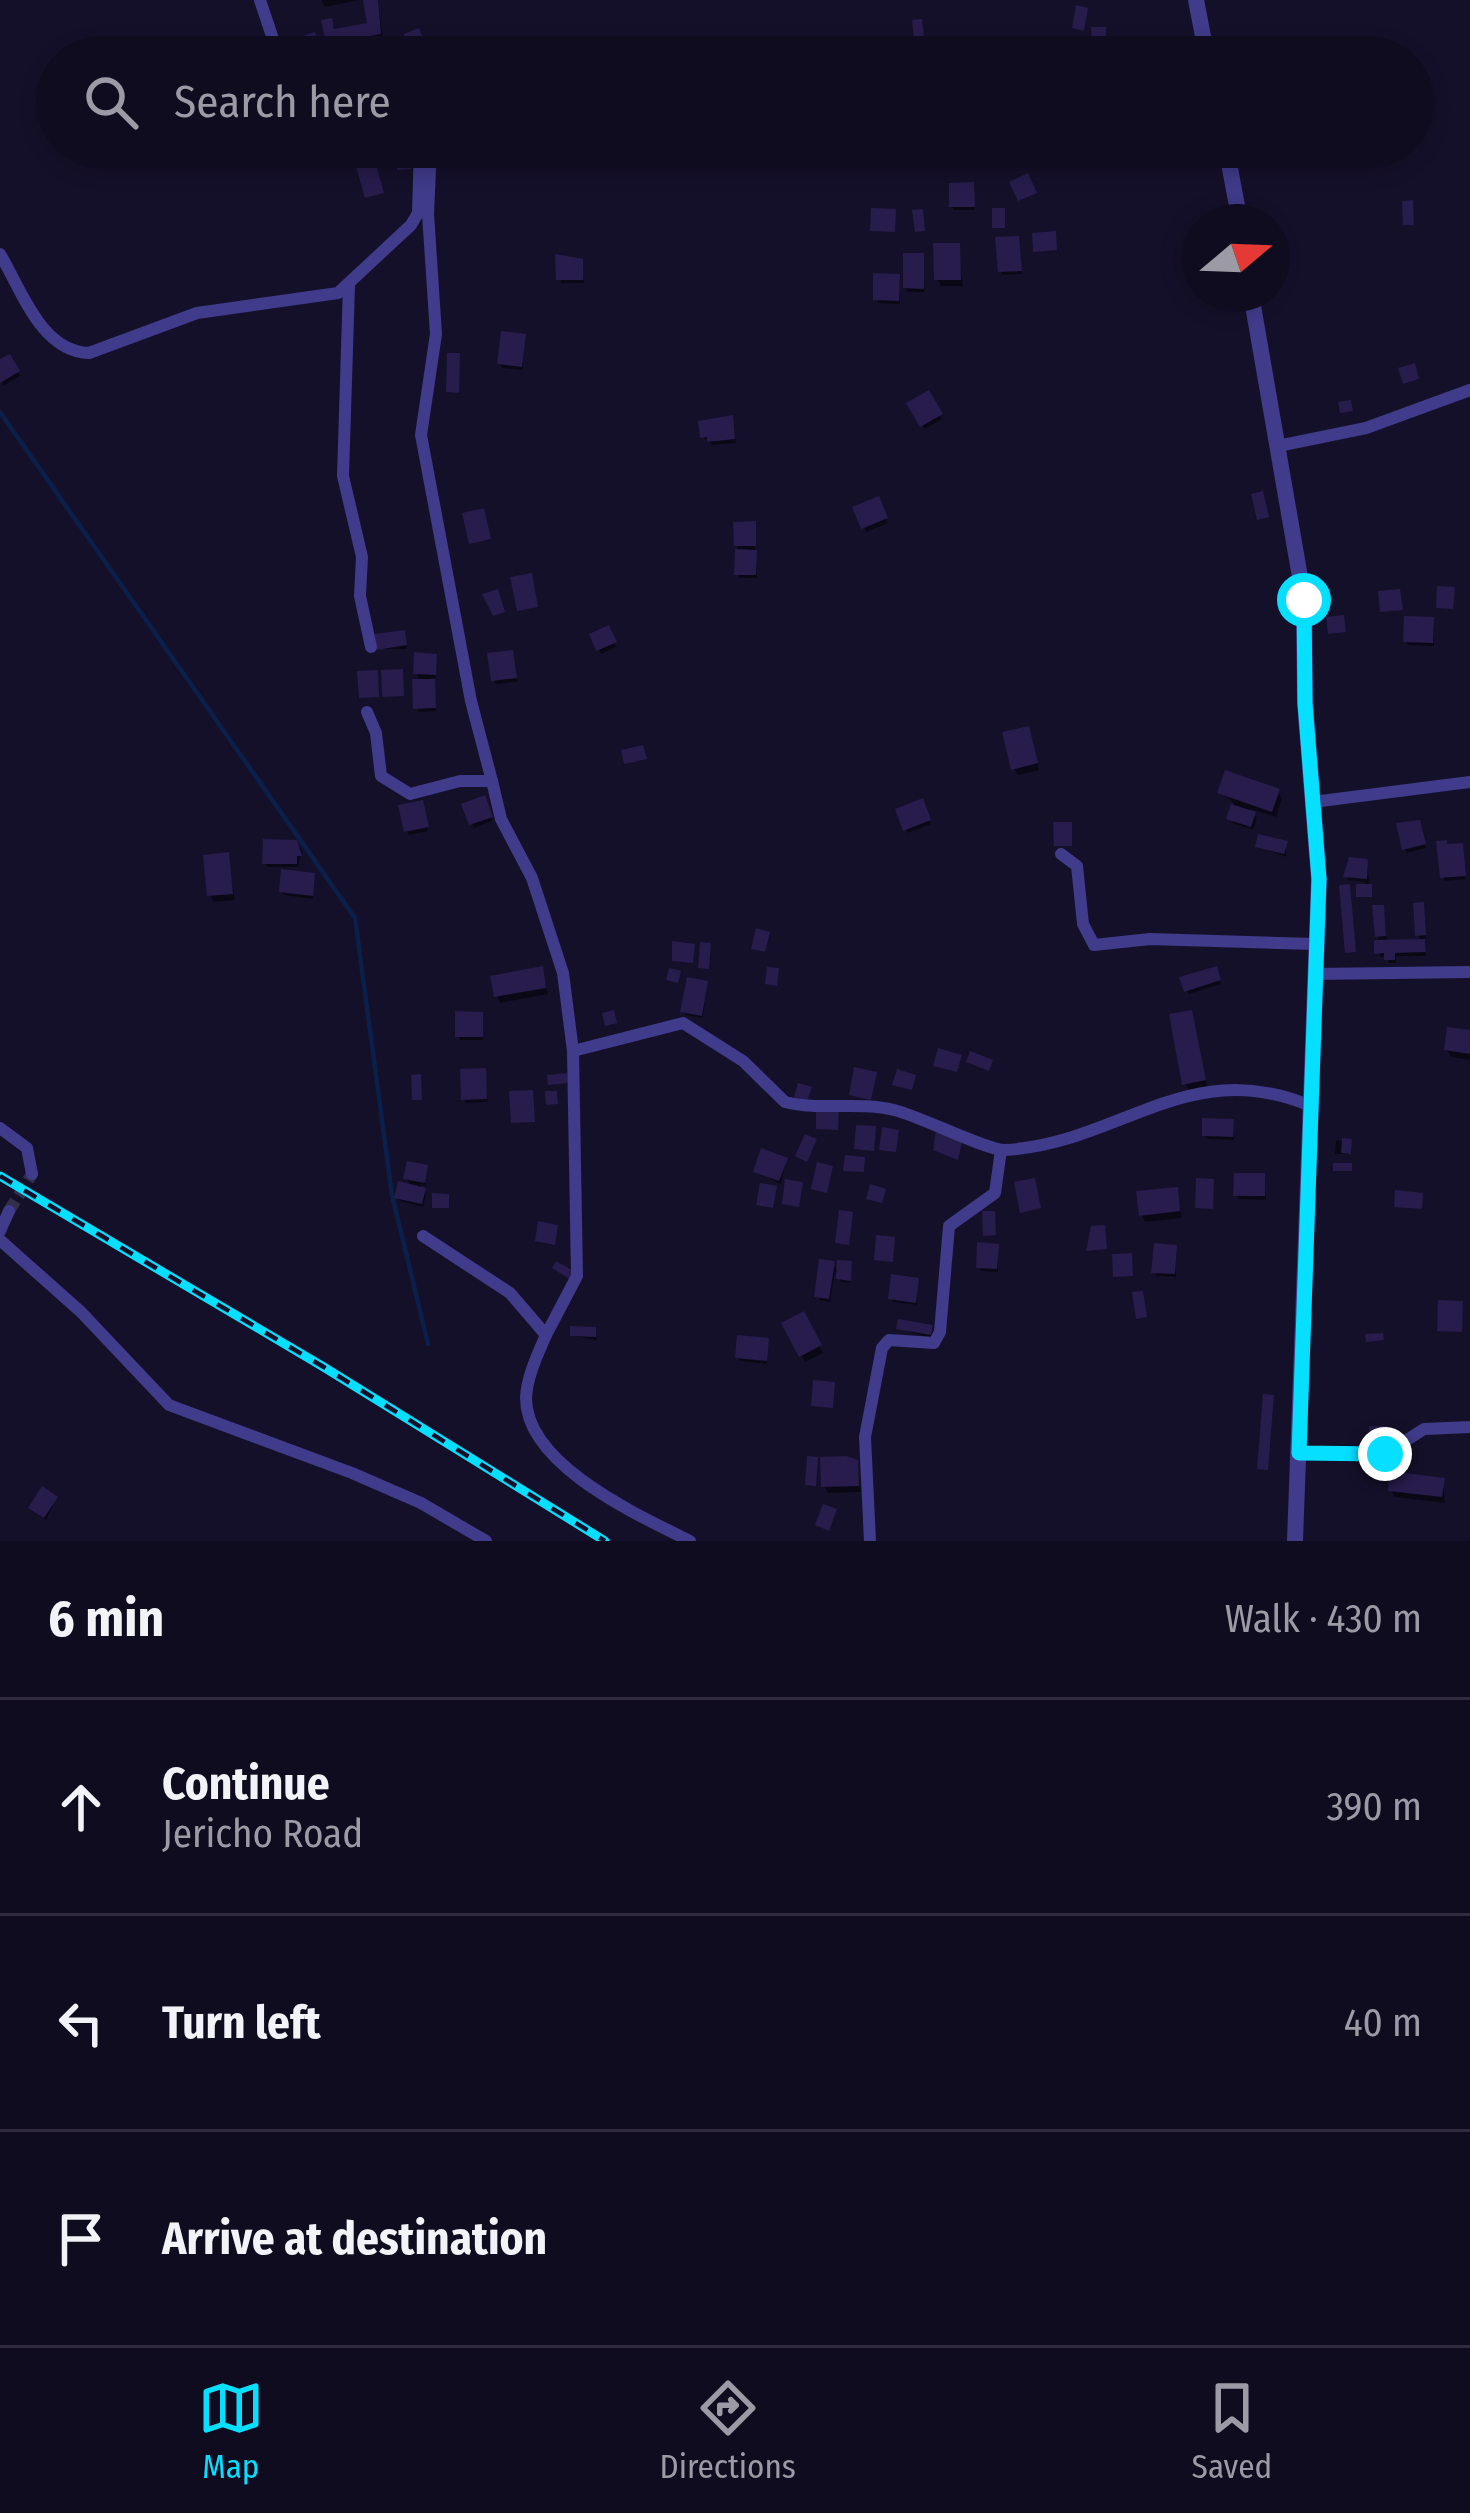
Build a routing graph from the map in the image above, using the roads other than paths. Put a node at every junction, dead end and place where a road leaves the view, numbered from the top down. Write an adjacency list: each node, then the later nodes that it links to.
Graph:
1 (260, 0): 3 (street)
2 (1196, 0): 4 (street)
3 (272, 36)
4 (1203, 36)
5 (419, 168): 10 (street)
6 (430, 168): 16 (street)
7 (1230, 168): 8 (street)
8 (1237, 204)
9 (0, 254): 10 (street)
10 (349, 285): 14 (street)
11 (1254, 312): 13 (street)
12 (1470, 390): 13 (street)
13 (1278, 446): 18 (street)
14 (370, 647)
15 (368, 712): 16 (street)
16 (492, 781): 23 (street)
17 (1470, 782): 18 (street)
18 (1313, 802): 20 (street)
19 (1061, 854): 20 (street)
20 (1316, 944): 22 (street)
21 (1470, 972): 22 (street)
22 (1314, 974): 24 (street)
23 (573, 1052): 26 (street); 32 (street)
24 (1314, 1108): 26 (street); 34 (street)
25 (0, 1128): 27 (street)
26 (1001, 1150): 37 (street)
27 (32, 1174)
28 (9, 1211): 29 (street)
29 (0, 1231)
30 (422, 1236): 32 (street)
31 (0, 1240): 35 (street)
32 (546, 1335): 36 (street)
33 (1470, 1427): 34 (street)
34 (1299, 1453): 38 (street)
35 (486, 1541)
36 (690, 1541)
37 (870, 1541)
38 (1295, 1541)

